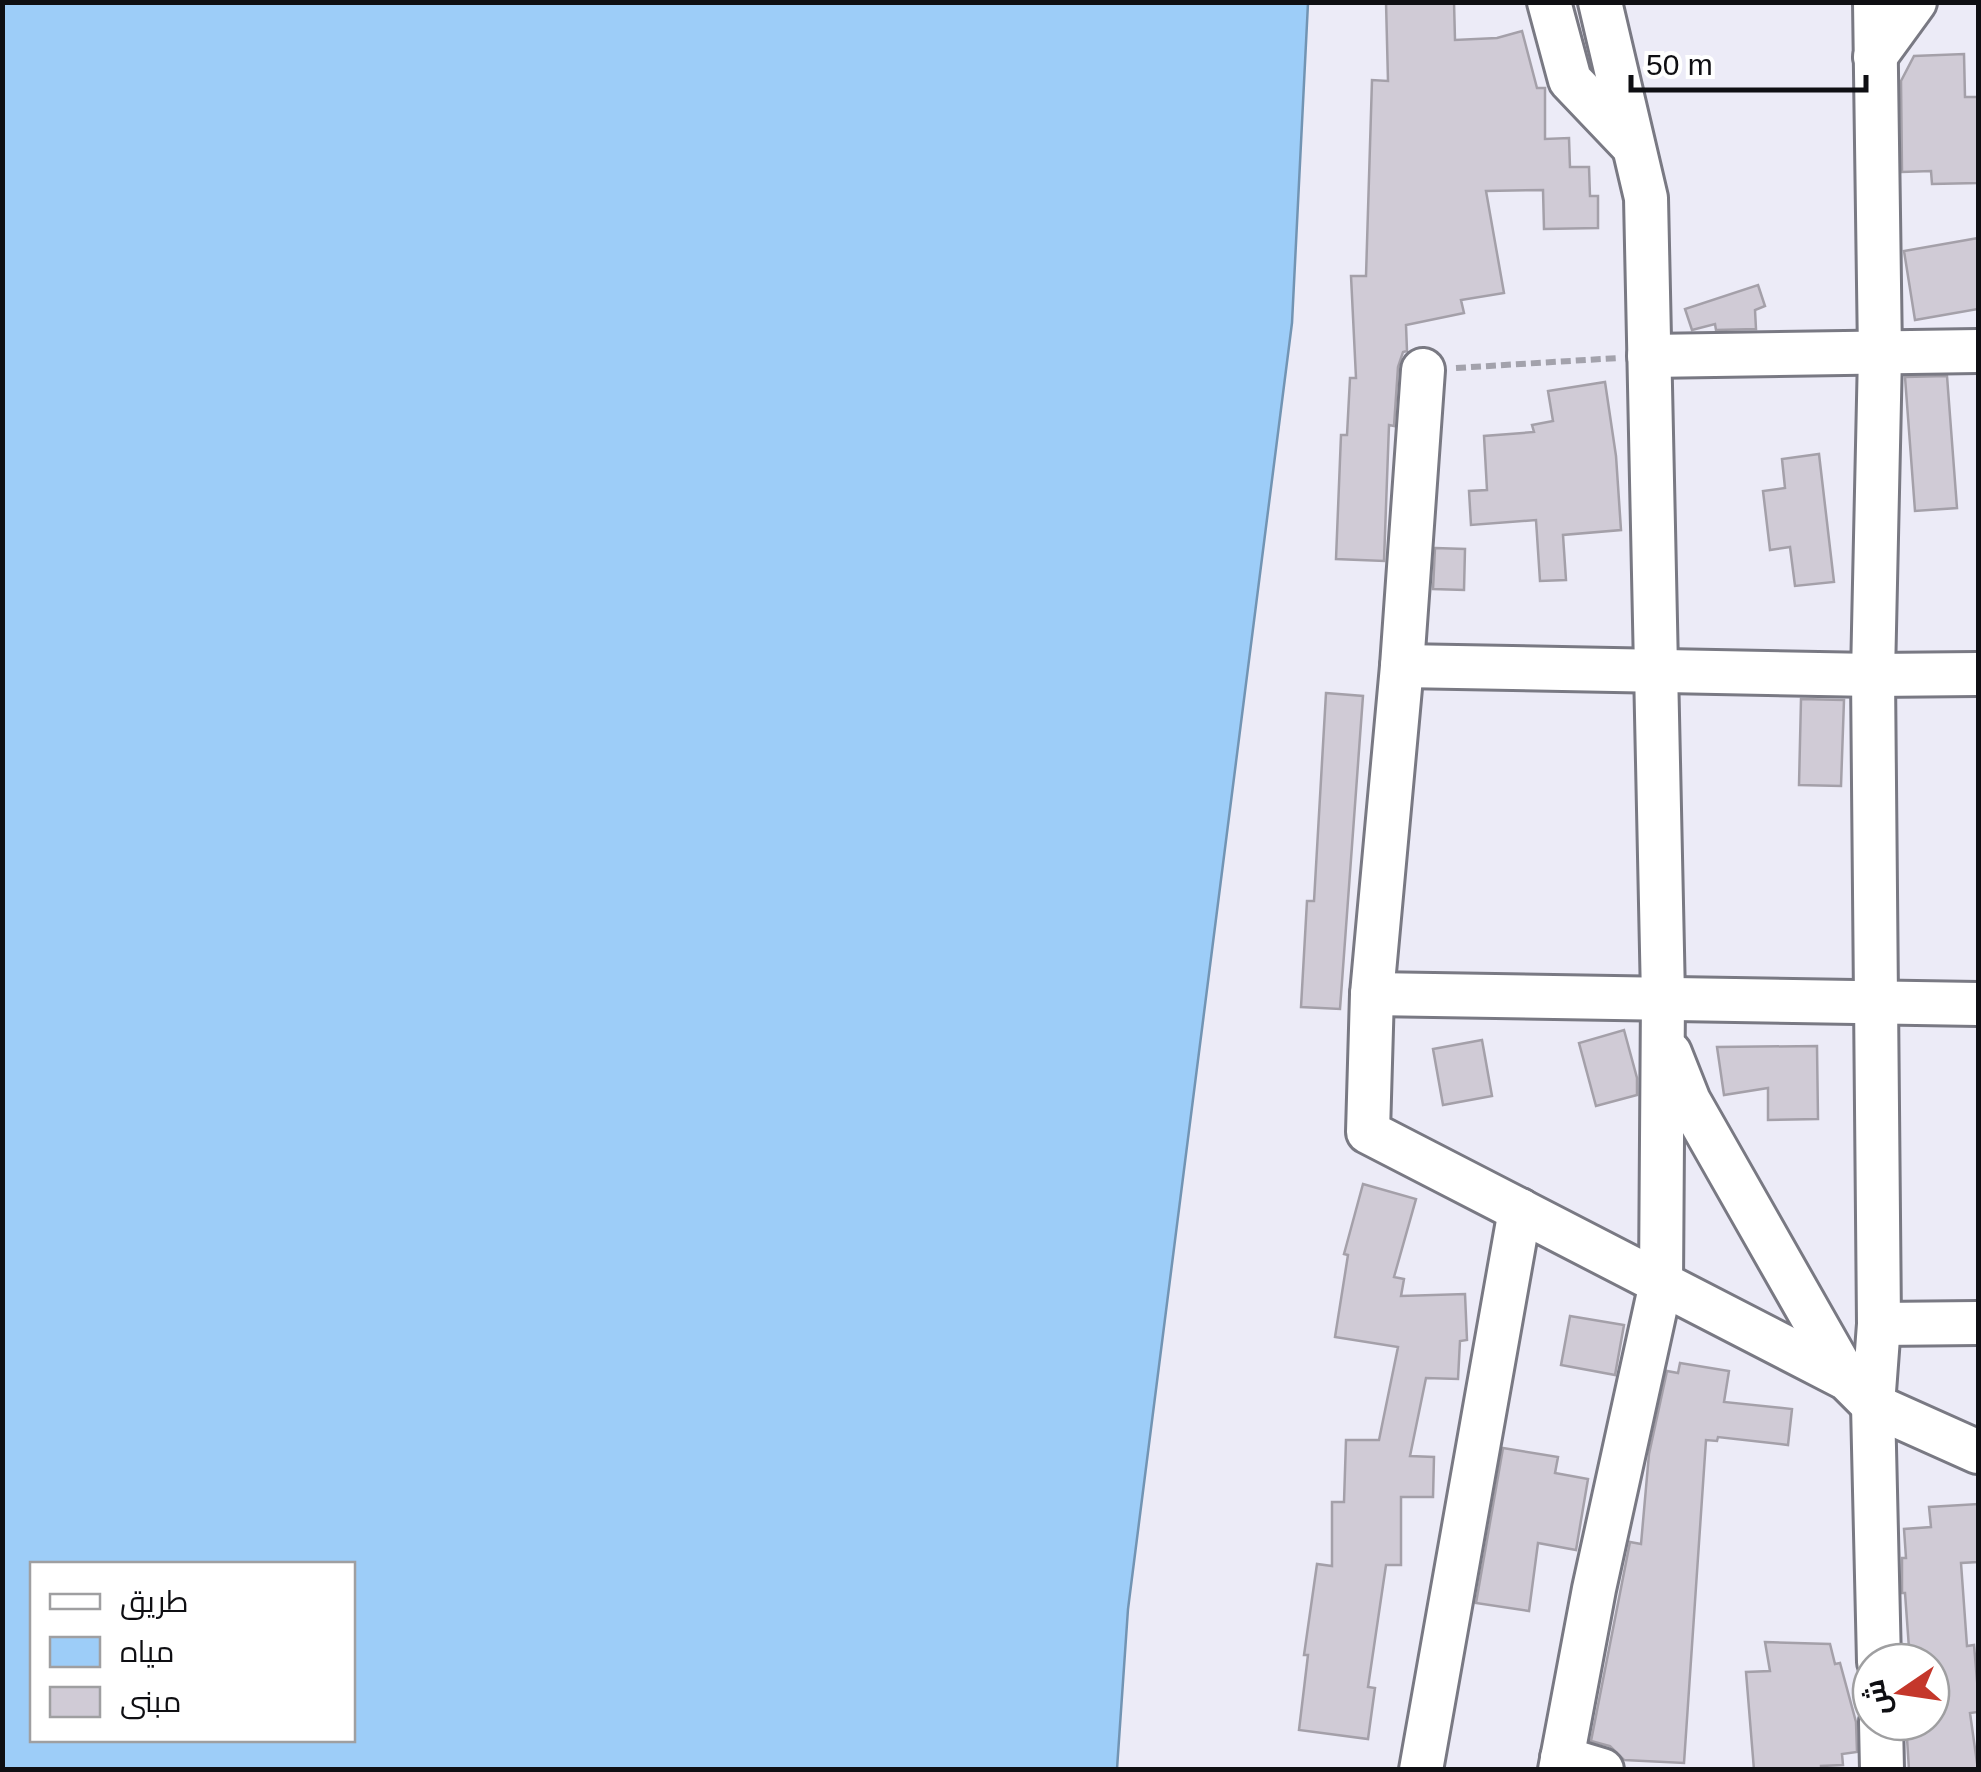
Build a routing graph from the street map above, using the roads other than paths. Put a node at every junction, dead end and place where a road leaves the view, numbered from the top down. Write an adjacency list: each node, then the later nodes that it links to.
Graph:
1 (1549, 2): 6 (street)
2 (1600, 2): 6 (street)
3 (1875, 2): 5 (street)
4 (1916, 2): 5 (street)
5 (1875, 57): 8 (street)
6 (1634, 147): 9 (street)
7 (1978, 351): 8 (street)
8 (1880, 354): 9 (street); 14 (street)
9 (1649, 356): 12 (street)
10 (1423, 370): 11 (street)
11 (1402, 666): 12 (street); 15 (street)
12 (1657, 669): 14 (street); 18 (street)
13 (1978, 674): 14 (street)
14 (1873, 675): 16 (street)
15 (1372, 994): 18 (street); 19 (street)
16 (1874, 1003): 17 (street); 18 (street); 22 (street)
17 (1978, 1004)
18 (1662, 1016): 20 (street); 23 (street)
19 (1520, 1210): 20 (street); 28 (street)
20 (1661, 1283): 23 (street); 27 (street)
21 (1978, 1323): 22 (street)
22 (1878, 1324): 23 (street)
23 (1860, 1392): 24 (street); 25 (street)
24 (1978, 1452)
25 (1879, 1642)
26 (1881, 1742): 30 (street)
27 (1560, 1764): 29 (street)
28 (1422, 1770)
29 (1602, 1770)
30 (1882, 1770)

